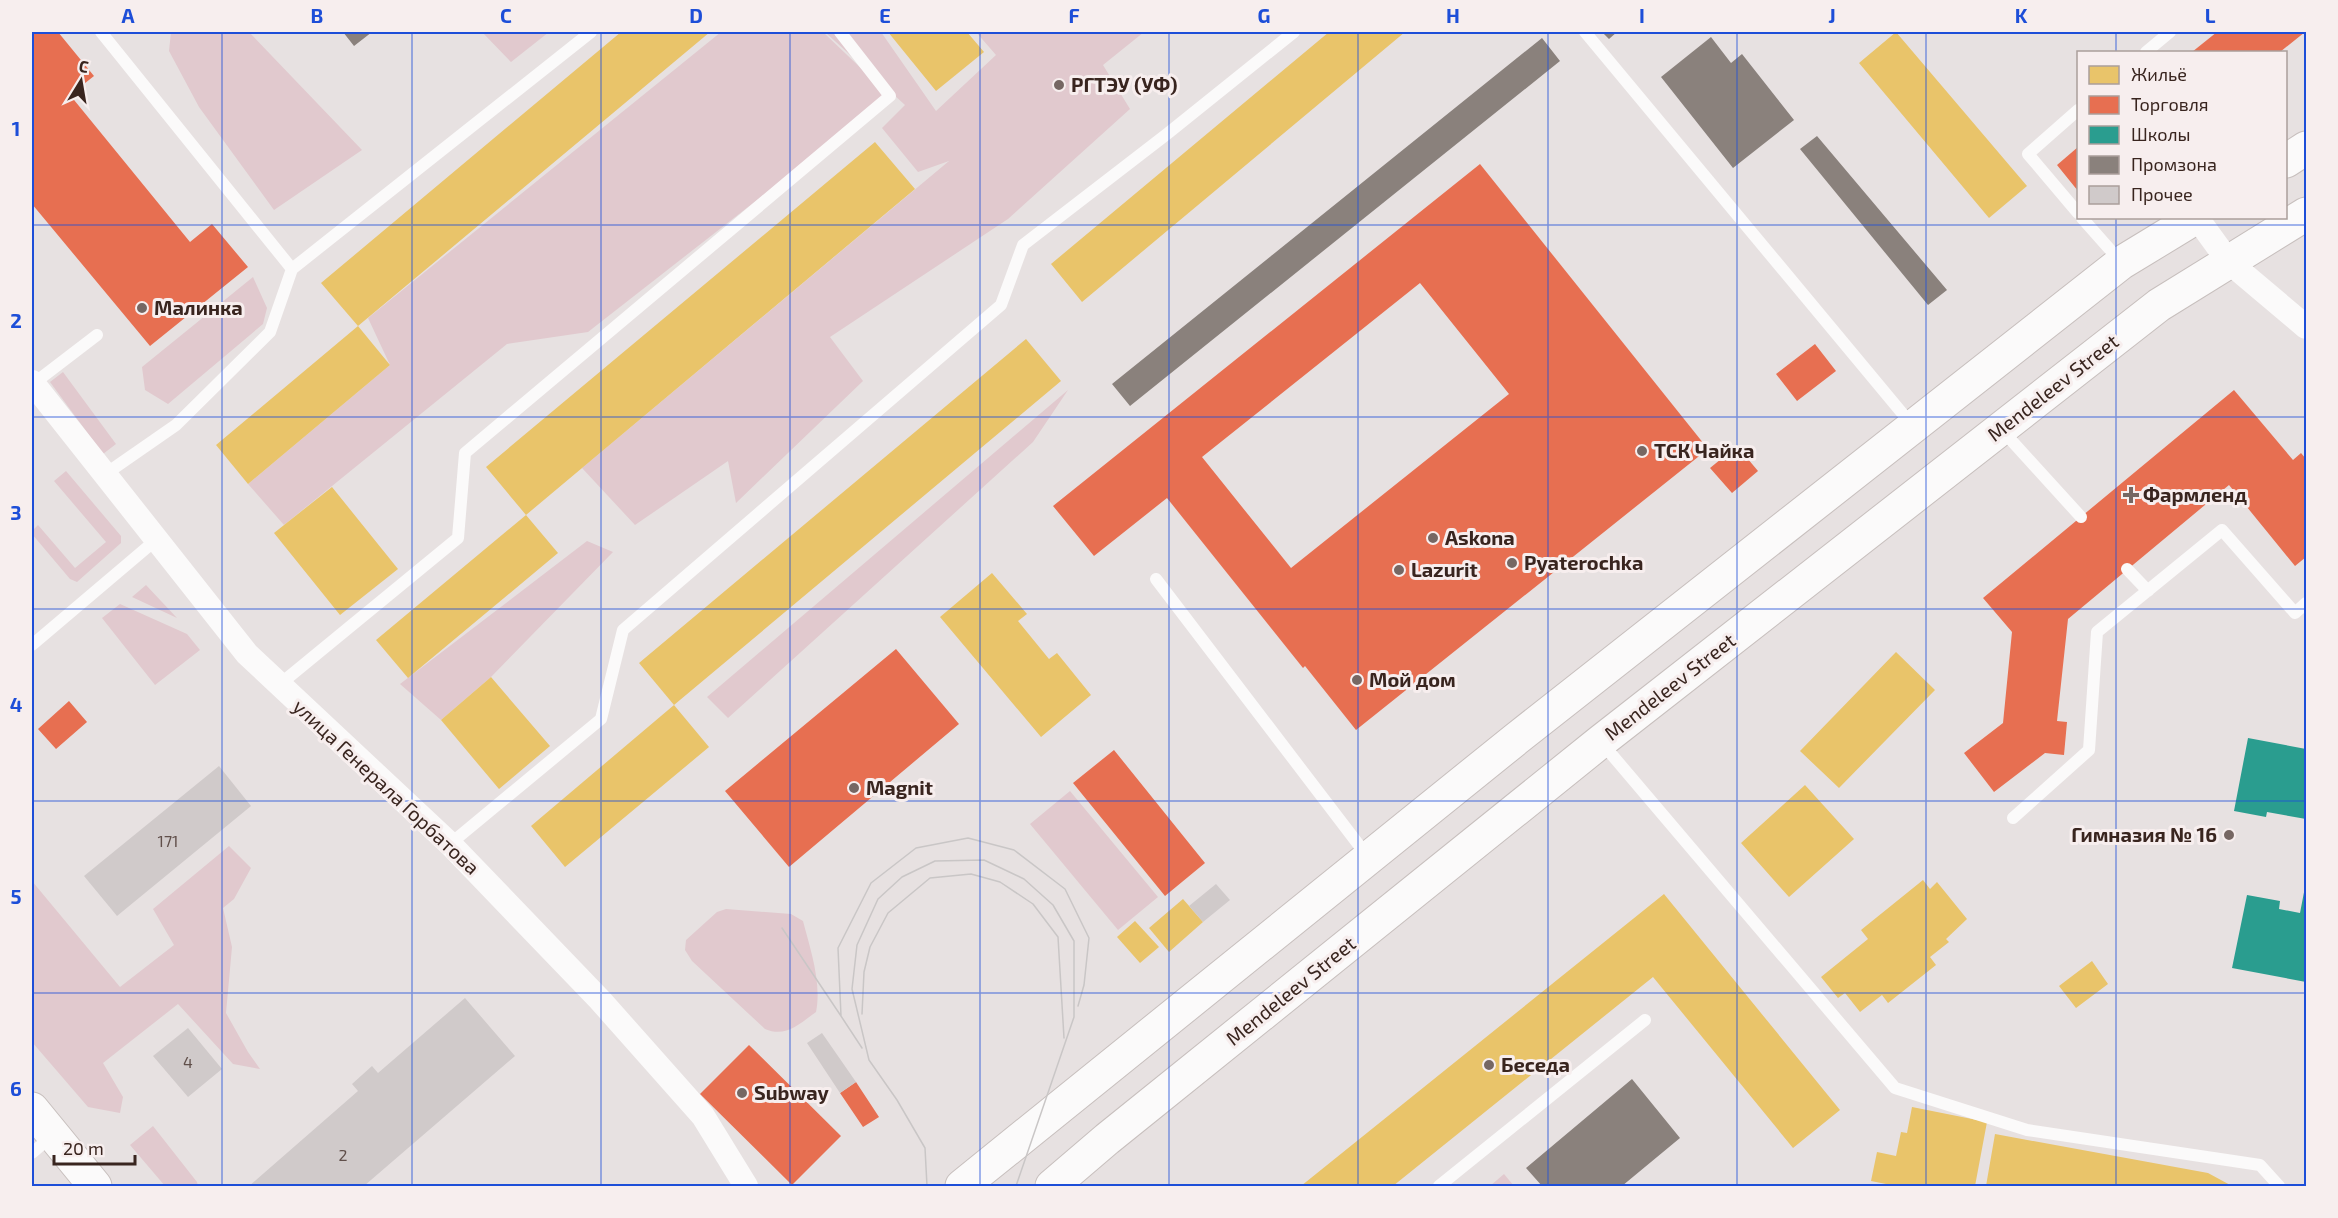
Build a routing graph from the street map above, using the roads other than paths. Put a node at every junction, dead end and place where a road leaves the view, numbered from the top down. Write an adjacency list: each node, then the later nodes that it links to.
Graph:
1 (100, 32): 18 (lane)
2 (591, 32): 18 (lane)
3 (840, 32): 32 (lane)
4 (1294, 32): 35 (lane)
5 (1585, 32): 22 (lane)
6 (2170, 32): 7 (lane)
7 (2147, 51)
8 (2077, 112): 11 (lane)
9 (2307, 148): 10 (main road)
10 (2287, 160)
11 (2077, 211)
12 (2307, 214): 16 (main road, Mendeleev Street)
13 (2083, 219): 17 (lane)
14 (2194, 219): 17 (main road)
15 (2197, 219): 16 (street)
16 (2229, 262): 19 (street); 23 (main road, Mendeleev Street)
17 (2121, 263): 22 (main road)
18 (292, 268): 24 (lane)
19 (2307, 327)
20 (96, 335): 21 (lane)
21 (32, 383): 24 (street, улица Генерала Горбатова)
22 (1913, 426): 36 (main road)
23 (2000, 429): 25 (lane); 33 (main road, Mendeleev Street)
24 (104, 475): 26 (street, улица Генерала Горбатова)
25 (2081, 517)
26 (157, 539): 31 (lane); 32 (street, улица Генерала Горбатова)
27 (2127, 569): 29 (lane)
28 (1156, 579): 36 (lane)
29 (2148, 591): 30 (lane); 34 (lane)
30 (2307, 603)
31 (32, 645)
32 (279, 685): 35 (street, улица Генерала Горбатова)
33 (1600, 741): 43 (main road, Mendeleev Street); 45 (lane)
34 (2013, 818)
35 (450, 844): 41 (street, улица Генерала Горбатова)
36 (1368, 858): 42 (main road)
37 (1645, 1020): 44 (lane)
38 (32, 1109): 39 (main road)
39 (42, 1144): 40 (main road)
40 (95, 1186)
41 (746, 1186)
42 (962, 1186)
43 (1052, 1186)
44 (1439, 1186)
45 (2280, 1186)

